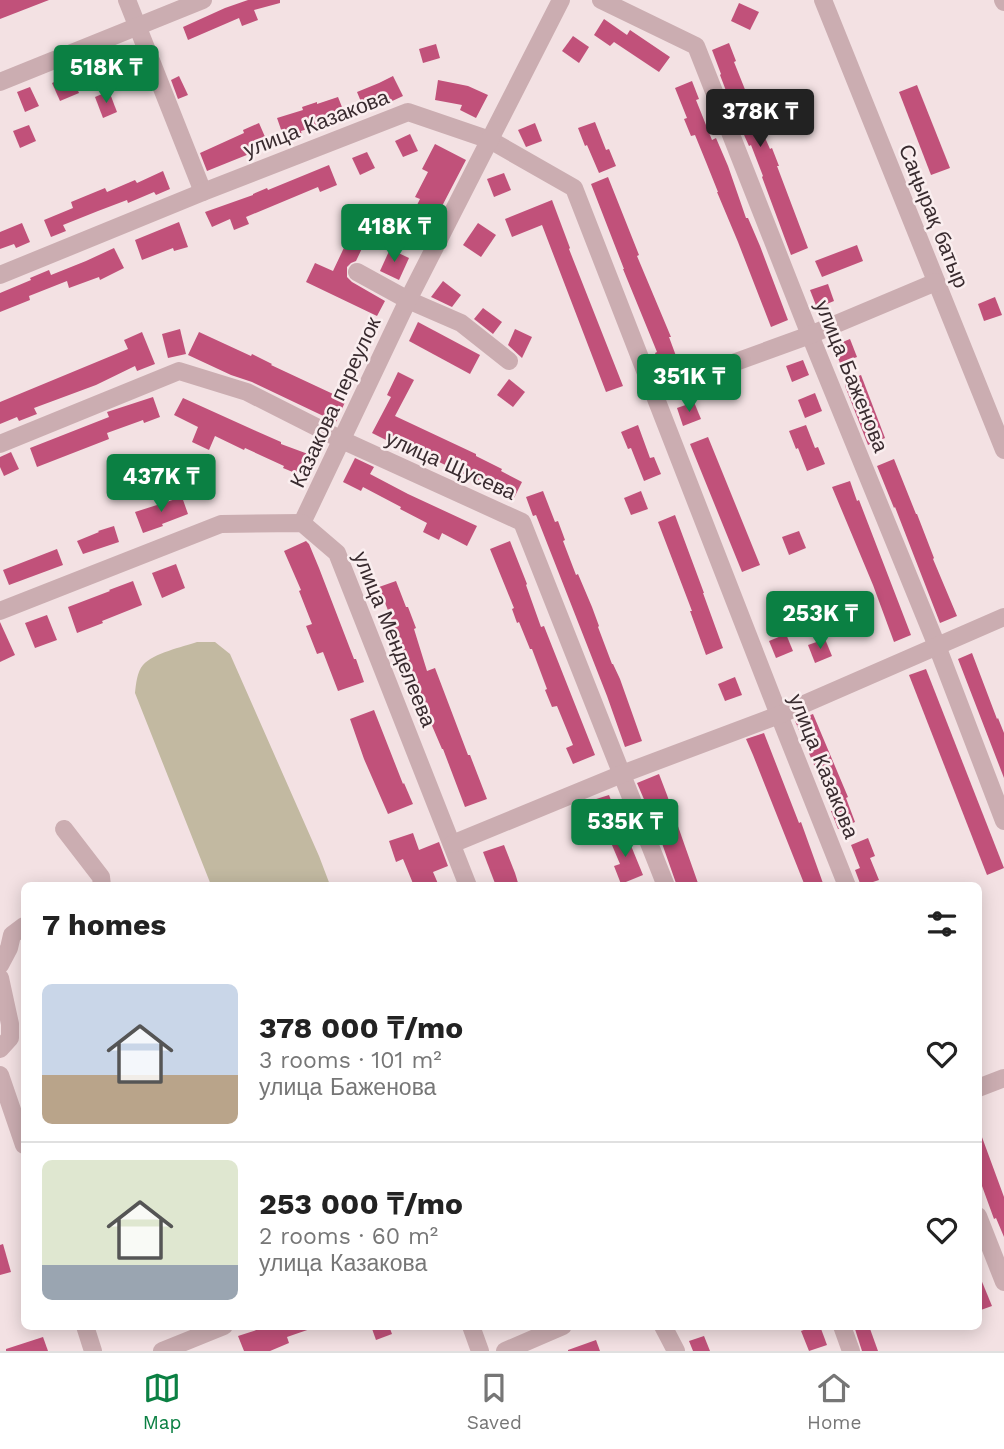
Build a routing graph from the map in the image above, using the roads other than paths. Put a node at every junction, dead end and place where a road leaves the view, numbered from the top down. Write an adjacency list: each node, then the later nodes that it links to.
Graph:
1 (127, 0): 6 (street)
2 (203, 0): 6 (street)
3 (561, 0): 8 (street, Казакова переулок)
4 (601, 0): 14 (street, улица Баженова)
5 (823, 0): 12 (street, Саңырақ батыр)
6 (138, 27): 7 (street); 9 (street)
7 (0, 82)
8 (490, 140): 9 (street, улица Казакова); 13 (street, Казакова переулок); 16 (street, улица Казакова)
9 (202, 192): 11 (street, улица Казакова)
10 (356, 272): 13 (street, Казакова переулок)
11 (0, 275)
12 (936, 282): 14 (street); 19 (street, Саңырақ батыр)
13 (408, 300): 15 (street, Казакова переулок); 17 (street, Казакова переулок)
14 (810, 335): 16 (street); 23 (street, улица Баженова)
15 (509, 361)
16 (653, 392): 24 (street, улица Казакова)
17 (342, 440): 18 (street, улица Щусева); 20 (street, Казакова переулок); 25 (street, улица Щусева)
18 (0, 444)
19 (1004, 450)
20 (302, 523): 21 (street); 28 (street, улица Менделеева)
21 (0, 611)
22 (1004, 617): 23 (street)
23 (936, 646): 24 (street); 26 (street, улица Баженова)
24 (779, 715): 25 (street); 32 (street, улица Казакова)
25 (622, 774): 28 (street); 31 (street, улица Щусева)
26 (1004, 821)
27 (64, 829): 29 (street)
28 (452, 844): 30 (street, улица Менделеева)
29 (102, 882)
30 (466, 882)
31 (664, 882)
32 (845, 882)
33 (21, 928): 34 (street)
34 (0, 965)
35 (0, 978): 36 (street)
36 (0, 1049)
37 (0, 1075): 40 (street)
38 (1004, 1078): 39 (street)
39 (982, 1086)
40 (21, 1136)
41 (982, 1226): 42 (street)
42 (1004, 1282)
43 (86, 1330): 50 (street)
44 (218, 1330): 49 (street)
45 (472, 1330): 52 (street)
46 (554, 1330): 53 (street)
47 (665, 1330): 54 (street)
48 (843, 1330): 55 (street)
49 (196, 1345): 51 (street)
50 (93, 1351)
51 (162, 1351)
52 (480, 1351)
53 (505, 1351)
54 (676, 1351)
55 (851, 1351)

